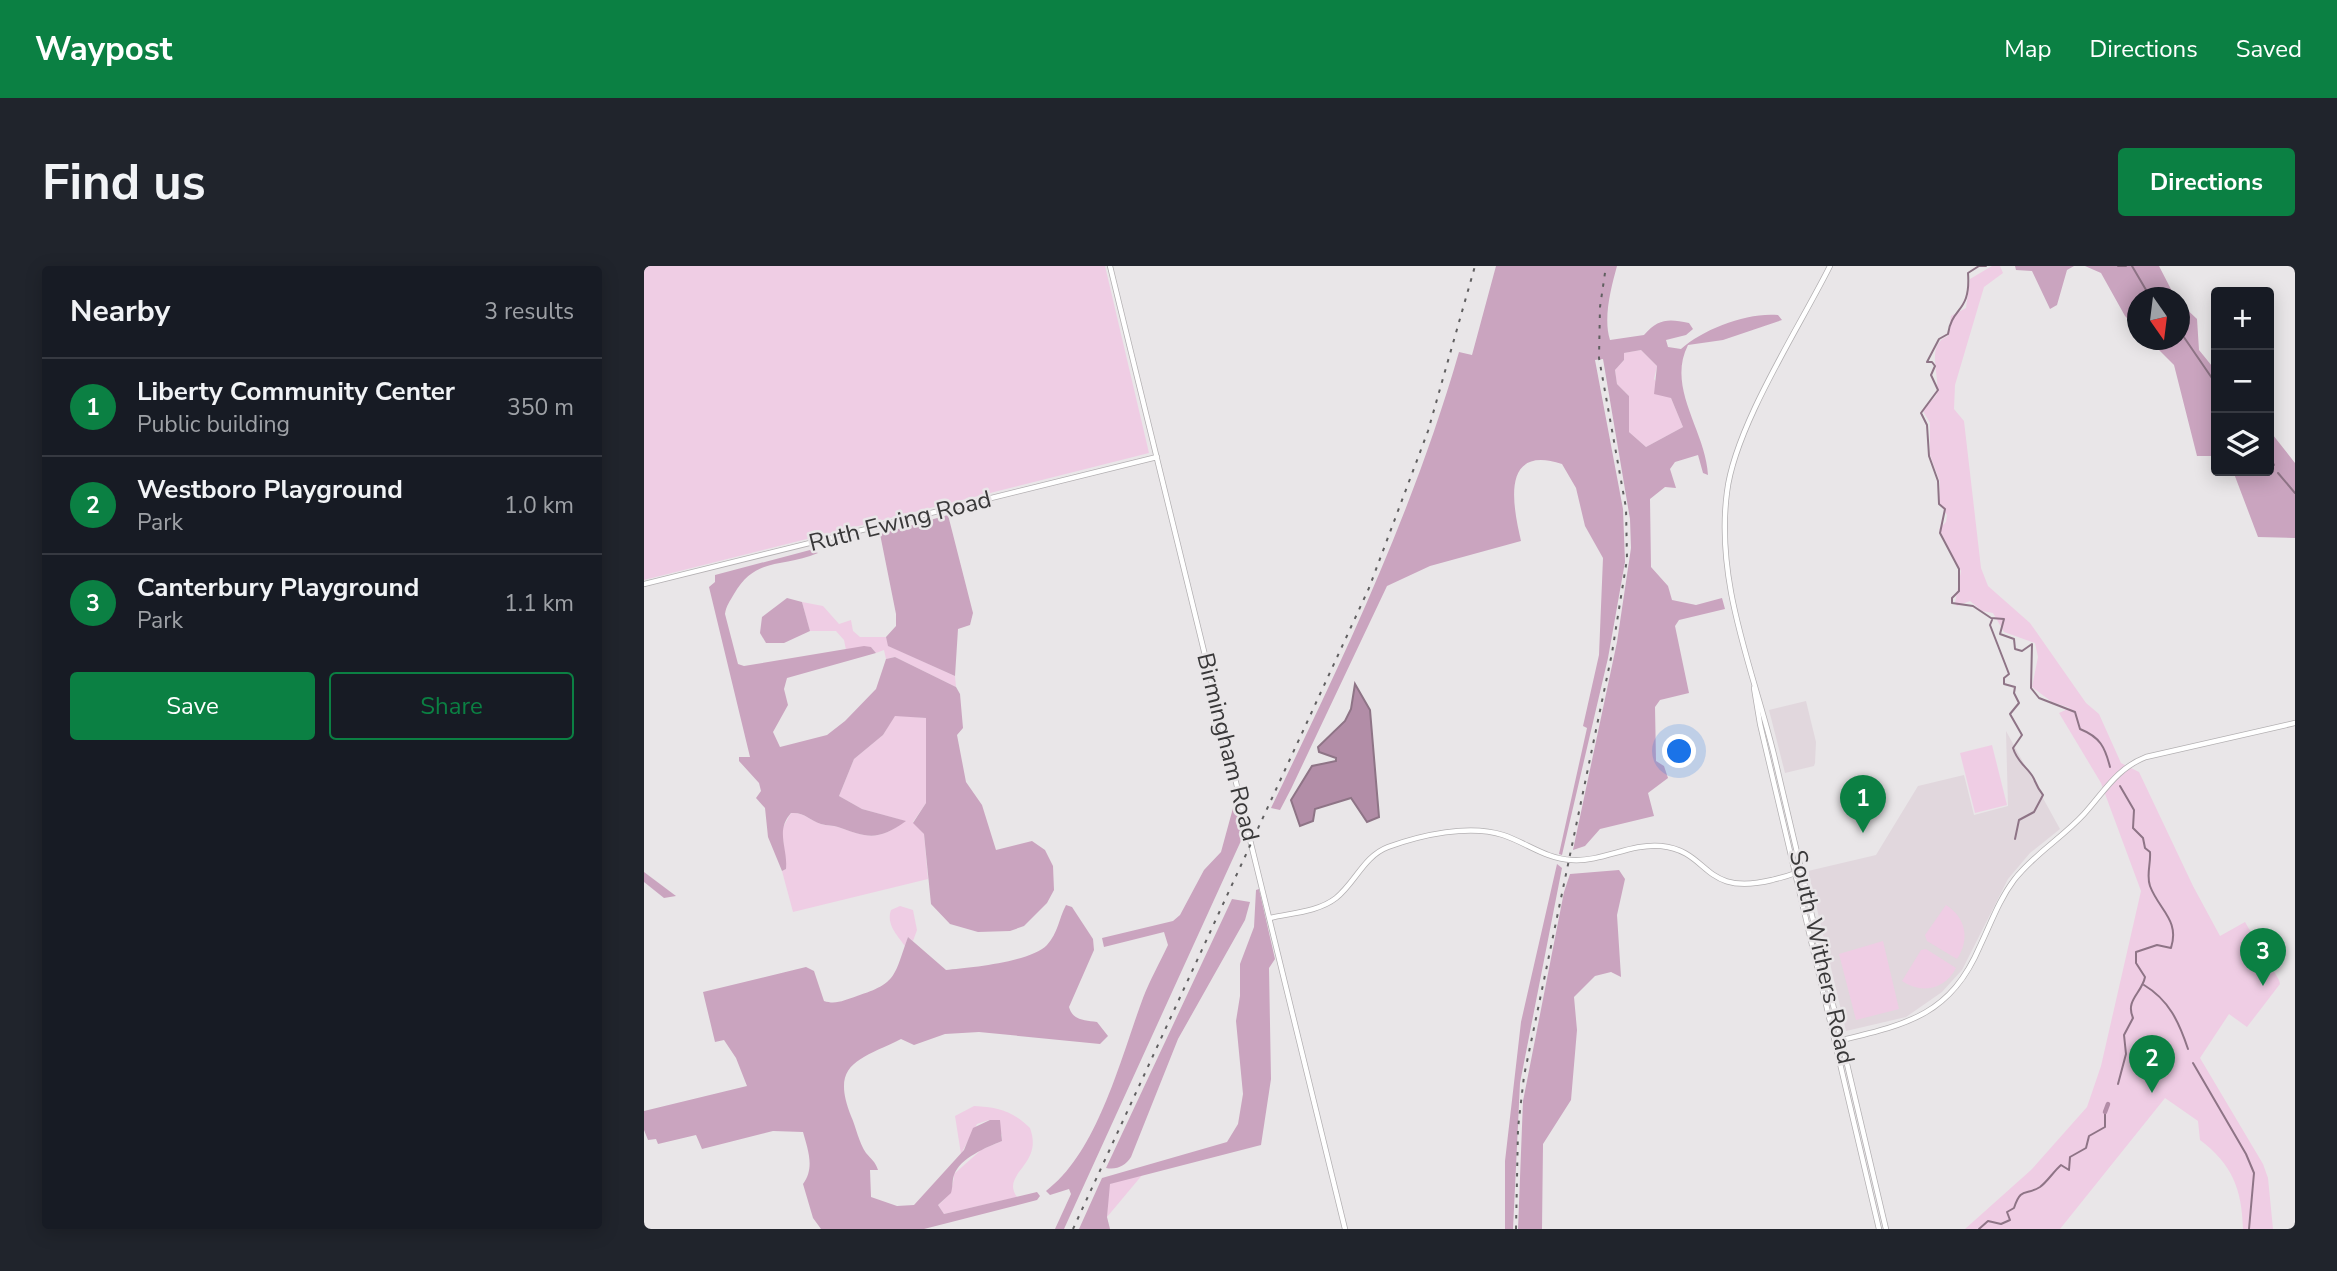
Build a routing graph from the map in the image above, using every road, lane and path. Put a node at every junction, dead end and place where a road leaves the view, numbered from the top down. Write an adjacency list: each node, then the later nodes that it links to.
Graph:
1 (1110, 266): 3 (street, Birmingham Road)
2 (1830, 266): 5 (street, South Withers Road)
3 (1157, 457): 4 (street, Ruth Ewing Road); 9 (street, Birmingham Road)
4 (644, 584)
5 (1754, 687): 7 (street, South Withers Road); 8 (street, South Withers Road)
6 (2295, 723): 11 (street)
7 (1802, 872): 8 (street); 11 (street, South Withers Road)
8 (1796, 874): 9 (street); 10 (street, South Withers Road)
9 (1270, 918): 13 (street, Birmingham Road)
10 (1834, 1037): 11 (street); 12 (street, South Withers Road)
11 (1842, 1040): 12 (street); 15 (street, South Withers Road)
12 (1836, 1046): 14 (street, South Withers Road)
13 (1345, 1229)
14 (1879, 1229)
15 (1886, 1229)

